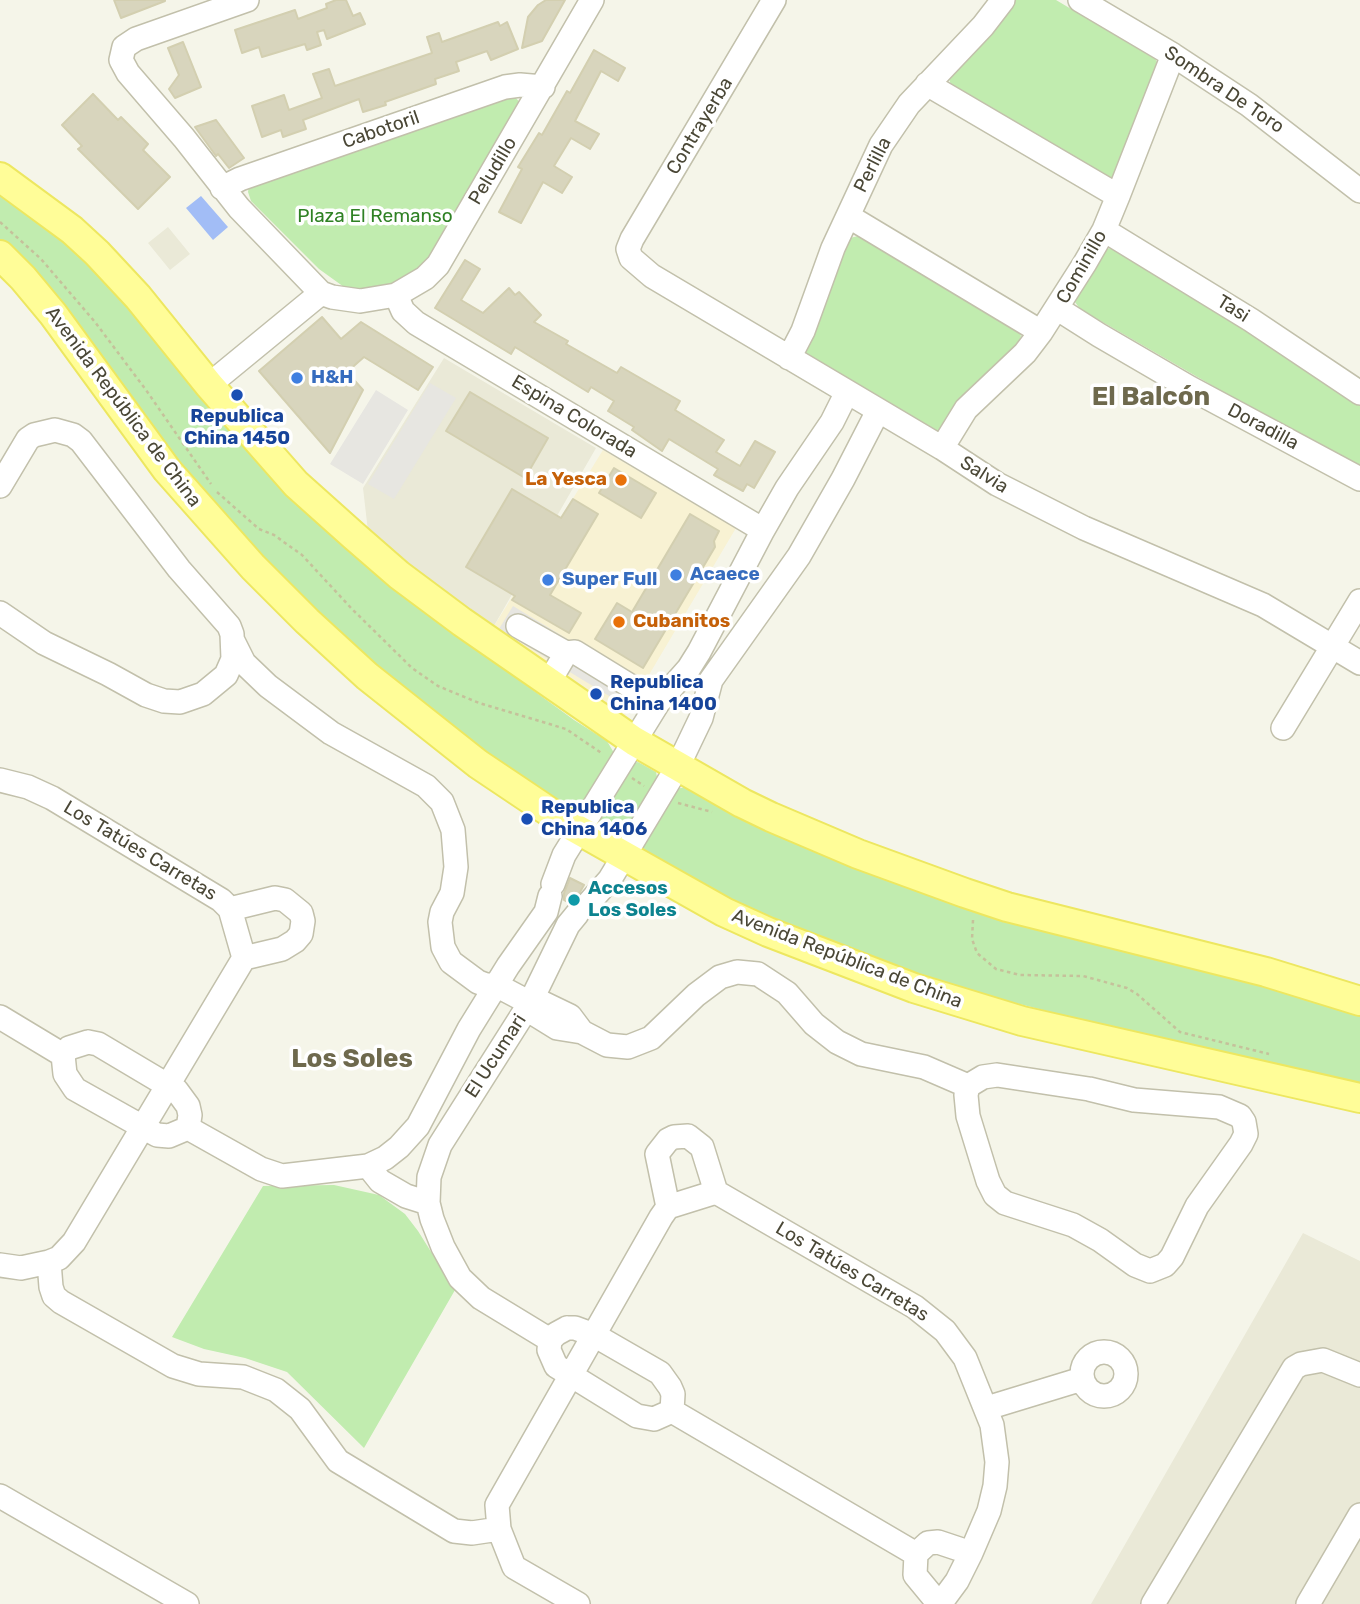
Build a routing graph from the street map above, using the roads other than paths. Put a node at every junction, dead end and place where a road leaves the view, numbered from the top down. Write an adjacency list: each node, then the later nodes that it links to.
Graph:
1 (247, 0): 10 (street)
2 (592, 0): 8 (street, Peludillo)
3 (774, 0): 15 (street, Contrayerba)
4 (1003, 0): 7 (street, Perlilla)
5 (1080, 0): 6 (street, Sombra De Toro)
6 (1173, 55): 11 (street, Sombra De Toro); 12 (street, Cominillo)
7 (927, 84): 12 (street); 13 (street, Perlilla)
8 (543, 87): 10 (street, Cabotoril); 18 (street, Peludillo)
9 (0, 177): 22 (main road)
10 (222, 188): 17 (street)
11 (1360, 191)
12 (1118, 196): 14 (street, Cominillo)
13 (848, 216): 20 (street); 21 (street, Perlilla)
14 (1104, 230): 19 (street, Cominillo); 24 (street, Tasi)
15 (628, 253): 21 (street, Salvia)
16 (0, 255): 47 (main road, Avenida República de China)
17 (321, 293): 18 (street, Peludillo); 22 (street)
18 (396, 296): 29 (street, Espina Colorada)
19 (1058, 309): 20 (street, Cominillo); 27 (street, Doradilla)
20 (1041, 332): 26 (street, Cominillo)
21 (789, 358): 23 (street, Salvia)
22 (209, 385): 39 (main road)
23 (847, 392): 25 (street, Salvia); 29 (street)
24 (1360, 393)
25 (878, 411): 26 (street, Salvia); 38 (street, El Ucumari)
26 (942, 448): 34 (street, Salvia)
27 (1360, 479)
28 (0, 486): 33 (street)
29 (763, 530): 37 (street, El Ucumari)
30 (1360, 601): 34 (street)
31 (0, 613): 41 (street)
32 (518, 626): 35 (street)
33 (233, 641): 40 (street); 41 (street)
34 (1333, 646): 36 (street, Salvia); 43 (street)
35 (566, 653): 39 (street); 42 (street)
36 (1360, 663)
37 (689, 668): 38 (street); 42 (street, El Ucumari)
38 (711, 680): 45 (street, El Ucumari)
39 (549, 681): 44 (main road)
40 (268, 686): 41 (street); 51 (street)
41 (213, 687)
42 (658, 704): 44 (street, El Ucumari)
43 (1283, 728)
44 (634, 741): 45 (main road); 47 (street, El Ucumari)
45 (678, 766): 48 (street, El Ucumari); 52 (main road)
46 (0, 780): 49 (street, Los Tatúes Carretas)
47 (580, 830): 48 (main road, Avenida República de China); 51 (street, El Ucumari)
48 (625, 855): 53 (street, El Ucumari); 58 (main road, Avenida República de China)
49 (230, 909): 50 (street, Los Tatúes Carretas); 50 (street)
50 (244, 958): 56 (street)
51 (496, 985): 53 (street); 61 (street, El Ucumari)
52 (1360, 1001)
53 (530, 1003): 57 (street); 63 (street, El Ucumari)
54 (0, 1017): 55 (street)
55 (63, 1055): 56 (street); 60 (street)
56 (170, 1085): 59 (street); 60 (street)
57 (968, 1086): 57 (street)
58 (1360, 1098)
59 (188, 1128): 60 (street); 61 (street)
60 (144, 1129): 65 (street)
61 (368, 1166): 63 (street)
62 (716, 1192): 64 (street); 64 (street); 72 (street, Los Tatúes Carretas)
63 (428, 1203): 68 (street)
64 (668, 1207): 67 (street)
65 (49, 1262): 66 (street); 76 (street)
66 (0, 1265)
67 (594, 1335): 68 (street); 70 (street); 73 (street)
68 (550, 1340): 70 (street)
69 (1360, 1374): 83 (street)
70 (570, 1377): 73 (street); 76 (street)
71 (1082, 1379): 72 (street)
72 (987, 1408): 77 (street, Los Tatúes Carretas)
73 (672, 1411): 78 (street)
74 (0, 1496): 79 (street)
75 (1360, 1514): 84 (street)
76 (499, 1529): 81 (street)
77 (971, 1553): 78 (street); 82 (street, Los Tatúes Carretas)
78 (916, 1554): 82 (street)
79 (157, 1597): 80 (street)
80 (187, 1604)
81 (578, 1604)
82 (940, 1604)
83 (1153, 1604)
84 (1308, 1604)

